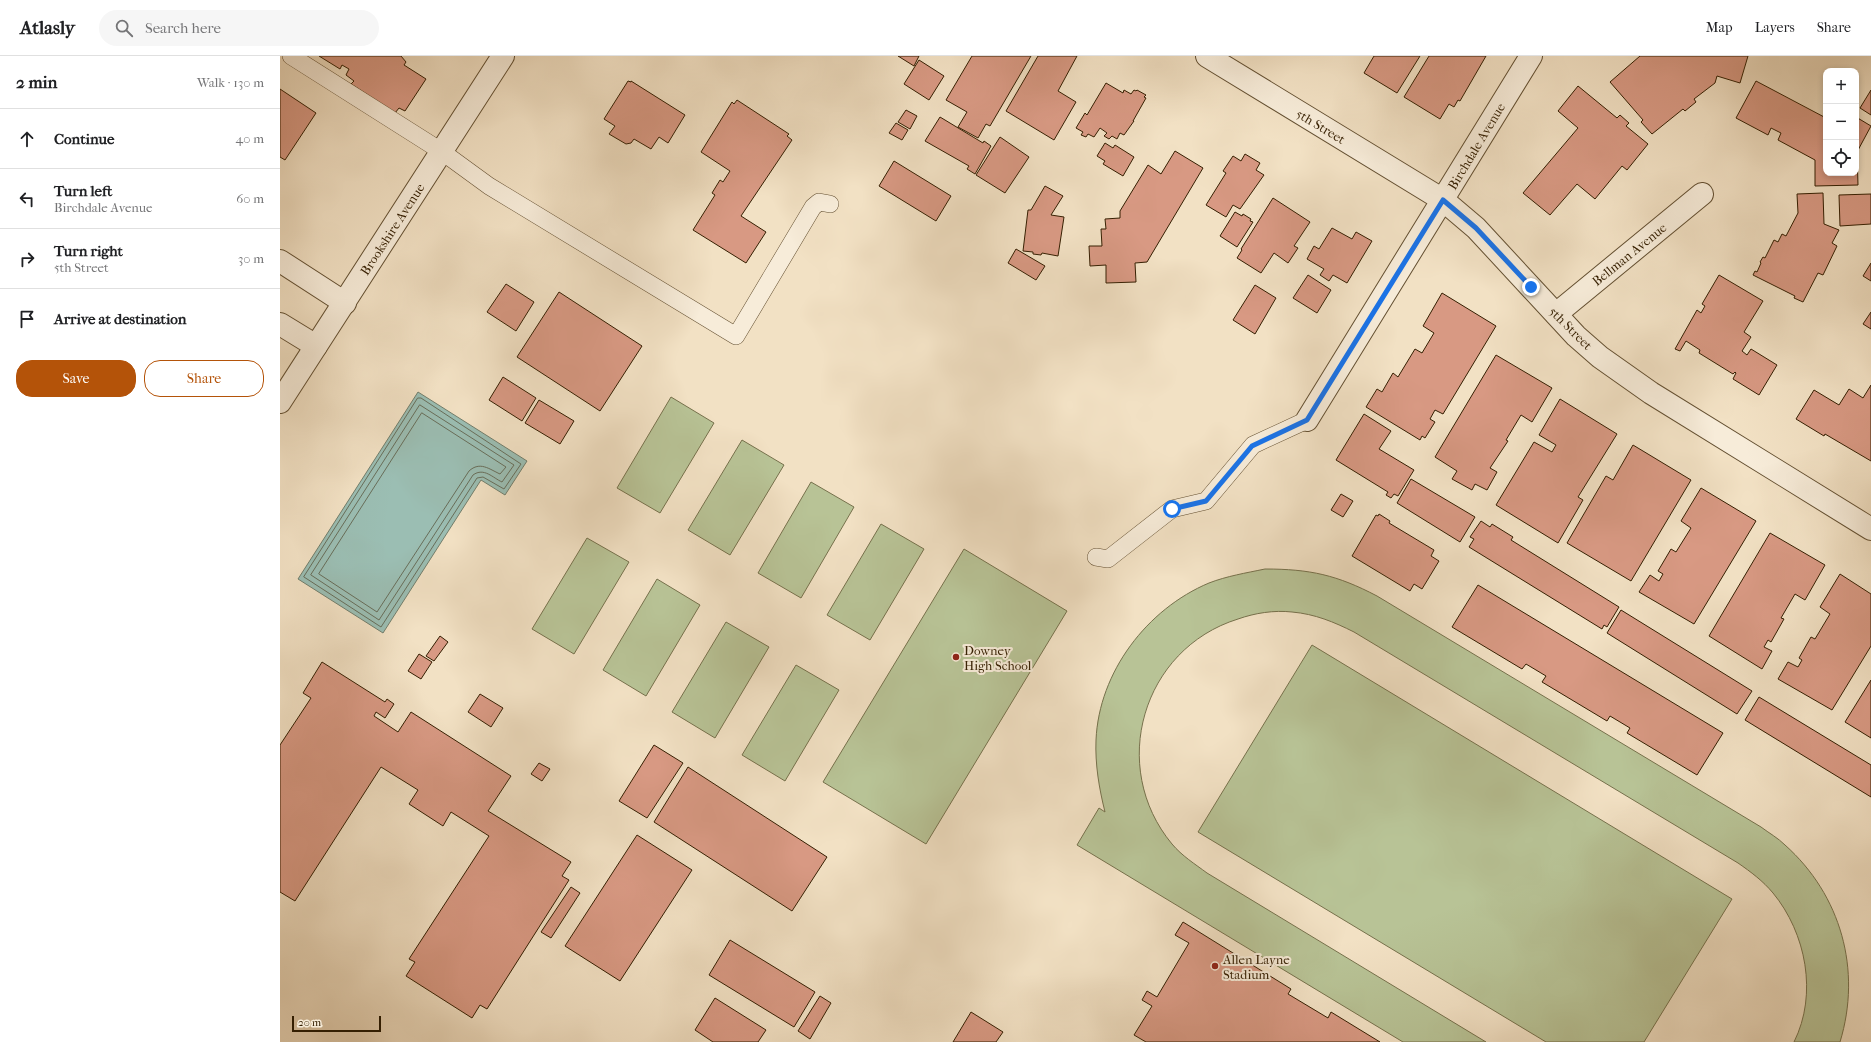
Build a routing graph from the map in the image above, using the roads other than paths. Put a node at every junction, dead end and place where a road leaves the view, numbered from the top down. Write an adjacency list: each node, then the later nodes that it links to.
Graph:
1 (291, 56): 5 (lane)
2 (503, 56): 5 (street, Brookshire Avenue)
3 (1207, 56): 7 (street, 5th Street)
4 (1531, 56): 7 (street, Birchdale Avenue)
5 (441, 151): 8 (lane); 10 (street, Brookshire Avenue)
6 (1702, 194): 11 (street, Bellman Avenue)
7 (1443, 200): 11 (street, 5th Street); 15 (street, Birchdale Avenue)
8 (830, 204)
9 (280, 261): 10 (street)
10 (344, 303): 13 (street, Brookshire Avenue)
11 (1556, 314): 16 (street, 5th Street)
12 (280, 324): 13 (street)
13 (316, 346): 14 (street, Brookshire Avenue)
14 (280, 402)
15 (1307, 420): 17 (lane)
16 (1871, 529)
17 (1096, 557)

